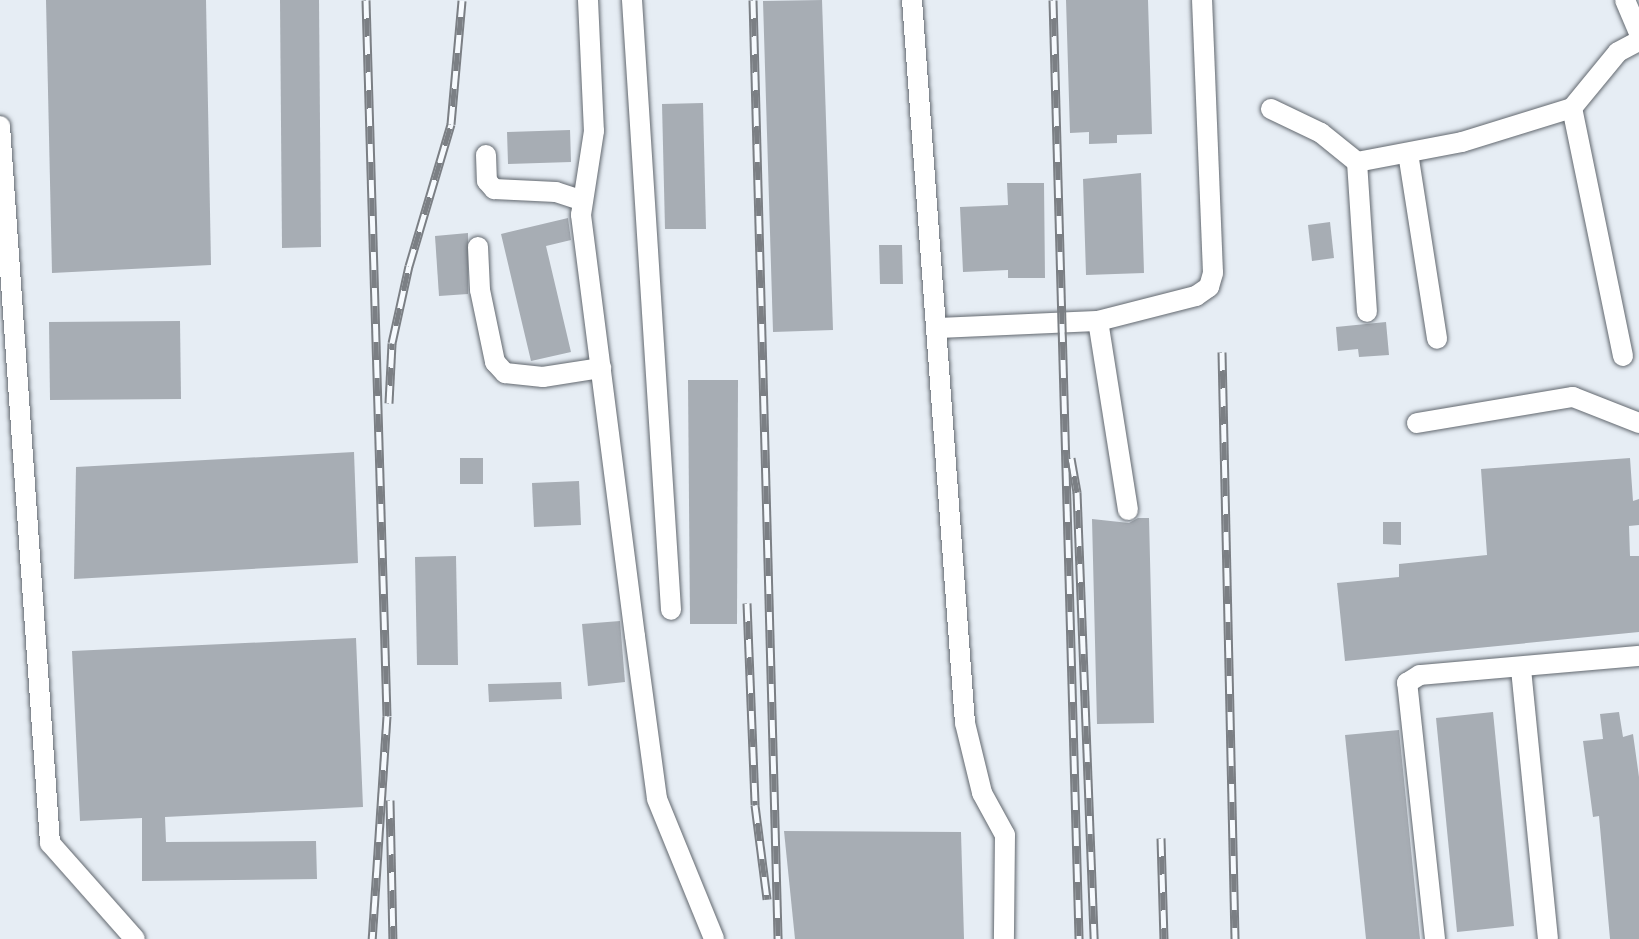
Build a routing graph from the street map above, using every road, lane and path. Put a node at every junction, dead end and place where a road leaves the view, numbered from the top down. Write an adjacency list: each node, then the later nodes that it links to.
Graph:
1 (588, 0): 14 (street)
2 (632, 0): 25 (street)
3 (912, 0): 18 (street)
4 (1202, 0): 17 (street)
5 (1625, 0): 6 (street)
6 (1639, 33)
7 (1639, 41): 8 (street)
8 (1572, 108): 11 (street); 20 (street)
9 (1271, 109): 13 (street)
10 (0, 126): 28 (street)
11 (1408, 153): 13 (street); 19 (street)
12 (486, 155): 14 (street)
13 (1357, 162): 16 (street)
14 (583, 201): 21 (street)
15 (478, 247): 21 (street)
16 (1367, 312)
17 (1098, 321): 18 (street); 24 (street)
18 (937, 328): 30 (street)
19 (1437, 339)
20 (1623, 356)
21 (601, 368): 29 (street)
22 (1417, 423): 23 (street)
23 (1639, 423)
24 (1128, 510)
25 (671, 610)
26 (1639, 656): 27 (street)
27 (1521, 669): 31 (street); 32 (street)
28 (135, 939)
29 (714, 939)
30 (1004, 939)
31 (1435, 939)
32 (1548, 939)

